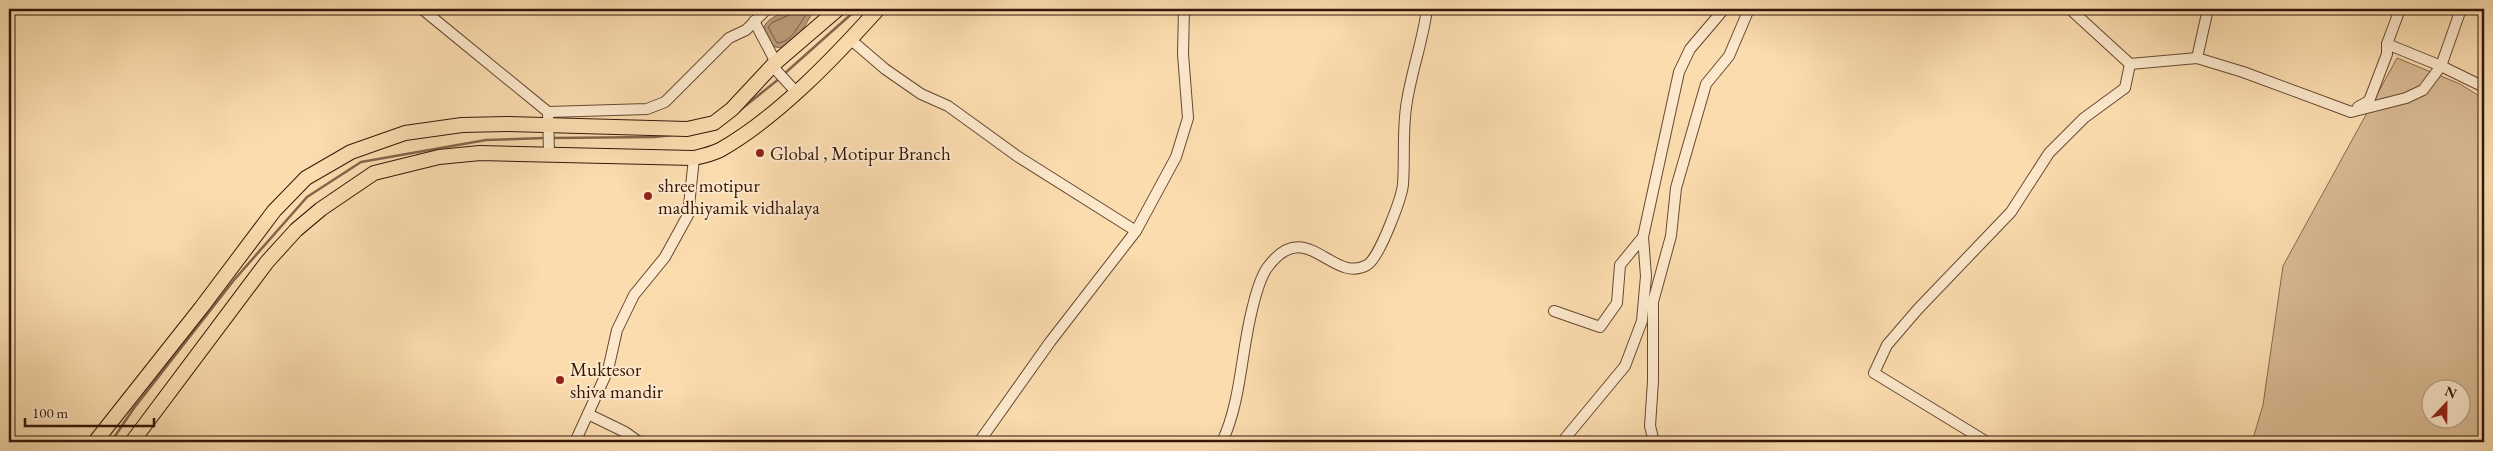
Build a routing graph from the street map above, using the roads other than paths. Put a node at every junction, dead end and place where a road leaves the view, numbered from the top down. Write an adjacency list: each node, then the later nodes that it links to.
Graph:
1 (422, 9): 22 (street)
2 (767, 9): 13 (street)
3 (838, 9): 19 (main road)
4 (878, 9): 14 (main road)
5 (1184, 9): 27 (street)
6 (1427, 9): 36 (street)
7 (1724, 9): 28 (street)
8 (1749, 9): 38 (street)
9 (2070, 9): 17 (street)
10 (2208, 9): 16 (street)
11 (2400, 9): 15 (street)
12 (2461, 9): 18 (street)
13 (754, 21): 19 (street); 22 (street)
14 (850, 39): 20 (main road); 27 (street)
15 (2387, 44): 18 (street); 23 (street)
16 (2196, 58): 17 (street); 23 (street)
17 (2130, 64): 39 (street)
18 (2441, 66): 21 (street); 23 (street)
19 (775, 67): 20 (street); 24 (main road)
20 (793, 87): 26 (main road)
21 (2484, 87)
22 (548, 112): 24 (street)
23 (2351, 112)
24 (549, 129): 25 (street); 31 (main road)
25 (549, 149): 26 (main road); 32 (main road)
26 (694, 158): 30 (street)
27 (1136, 231): 35 (street)
28 (1643, 237): 29 (street); 37 (street)
29 (1554, 311)
30 (588, 414): 33 (street); 34 (street)
31 (94, 442)
32 (132, 442)
33 (575, 442)
34 (639, 442)
35 (980, 442)
36 (1222, 442)
37 (1562, 442)
38 (1654, 442)
39 (1987, 442)

